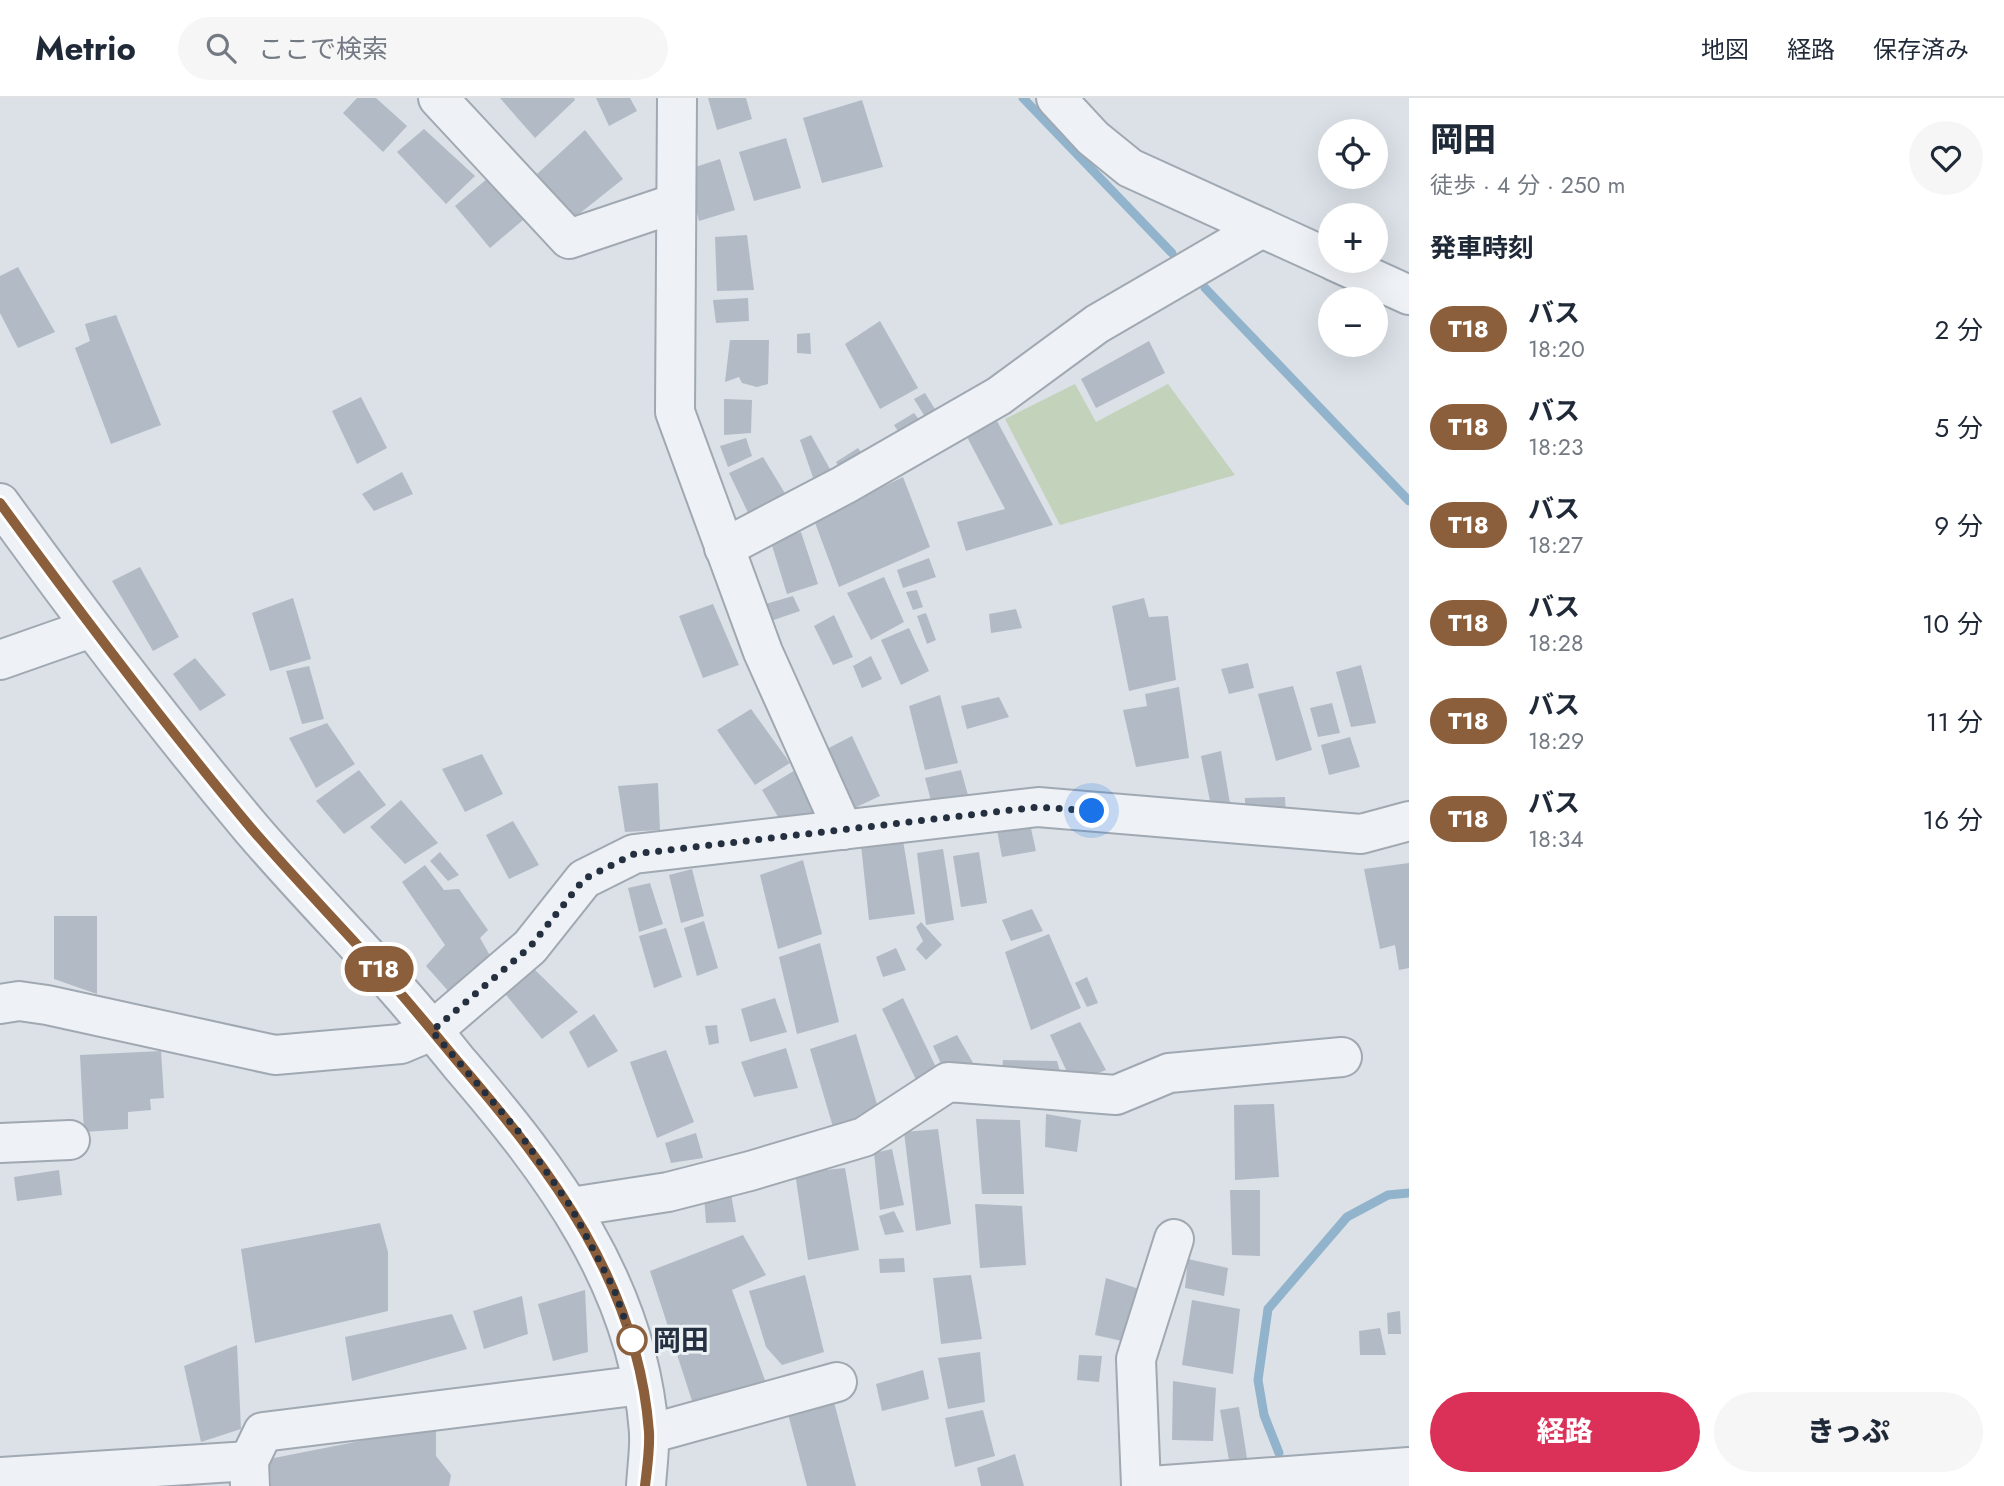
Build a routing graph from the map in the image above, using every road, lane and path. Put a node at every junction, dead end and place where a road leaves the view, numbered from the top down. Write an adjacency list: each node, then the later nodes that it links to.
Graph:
1 (438, 98): 4 (street)
2 (677, 98): 4 (street)
3 (1056, 98): 5 (street)
4 (676, 203): 10 (street)
5 (1262, 228): 6 (street); 10 (street)
6 (1318, 254)
7 (1361, 273): 8 (street)
8 (1409, 295)
9 (0, 503): 11 (street)
10 (724, 548): 14 (street)
11 (91, 628): 12 (street); 16 (street)
12 (0, 660)
13 (1409, 821): 14 (street)
14 (843, 830): 16 (street)
15 (0, 1004): 16 (street)
16 (432, 1031): 20 (street)
17 (1342, 1057): 20 (street)
18 (70, 1140): 19 (street)
19 (0, 1143)
20 (571, 1207): 23 (street)
21 (1174, 1239): 29 (street)
22 (838, 1382): 24 (street)
23 (642, 1385): 24 (street); 26 (street)
24 (649, 1434): 28 (street)
25 (1409, 1467): 30 (street)
26 (250, 1473): 27 (street)
27 (0, 1477)
28 (646, 1486)
29 (1142, 1486)
30 (1151, 1486)

